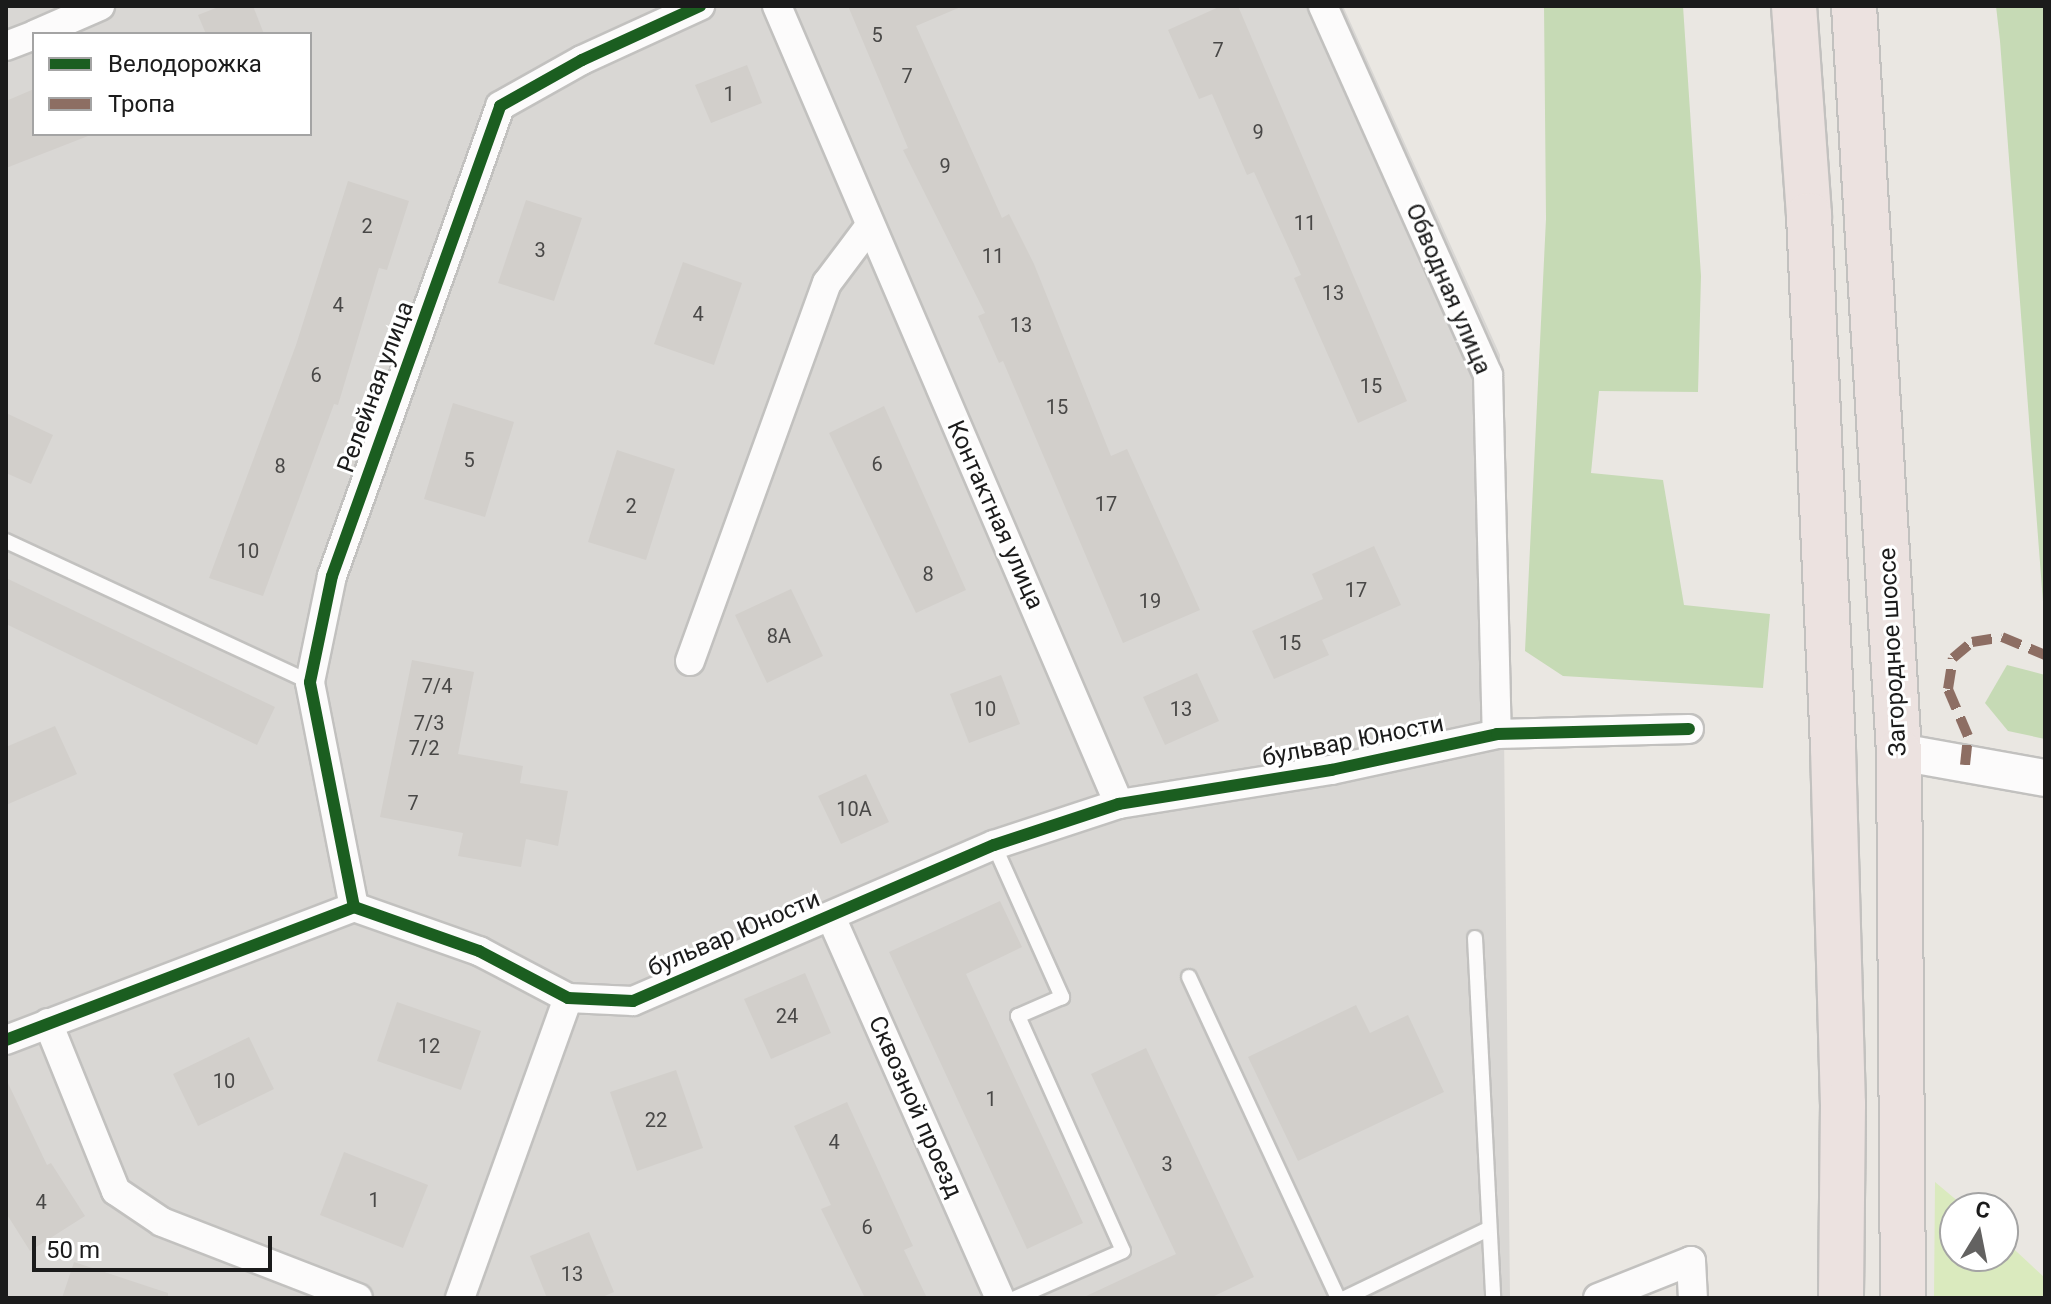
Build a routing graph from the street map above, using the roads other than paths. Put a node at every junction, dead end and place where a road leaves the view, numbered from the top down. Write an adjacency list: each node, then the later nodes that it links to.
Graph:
1 (100, 6): 7 (street)
2 (700, 6): 13 (street, Релейная улица)
3 (777, 6): 10 (street, Контактная улица)
4 (1323, 6): 15 (street, Обводная улица)
5 (1794, 6): 37 (highway)
6 (1854, 6): 16 (highway, Загородное шоссе)
7 (40, 32)
8 (32, 35): 9 (street)
9 (6, 46)
10 (869, 227): 12 (street); 18 (street, Контактная улица)
11 (6, 541): 13 (lane)
12 (690, 661)
13 (310, 682): 20 (street, Релейная улица)
14 (1689, 729): 15 (street, бульвар Юности)
15 (1497, 734): 18 (street, бульвар Юности)
16 (1899, 752): 17 (street); 38 (highway, Загородное шоссе)
17 (2045, 778)
18 (1119, 804): 19 (street, бульвар Юности)
19 (994, 845): 21 (street, бульвар Юности); 31 (lane)
20 (354, 907): 24 (street, бульвар Юности); 25 (street)
21 (831, 917): 24 (street, бульвар Юности); 30 (street, Сквозной проезд)
22 (1475, 938): 27 (lane)
23 (1189, 977): 32 (lane)
24 (568, 998): 29 (street)
25 (48, 1023): 26 (street); 28 (street)
26 (6, 1040)
27 (1486, 1230): 33 (lane); 34 (lane)
28 (358, 1298)
29 (460, 1298)
30 (1000, 1298)
31 (1016, 1298)
32 (1338, 1298)
33 (1345, 1298)
34 (1493, 1298)
35 (1598, 1298): 36 (street)
36 (1693, 1298)
37 (1841, 1298)
38 (1903, 1298)

